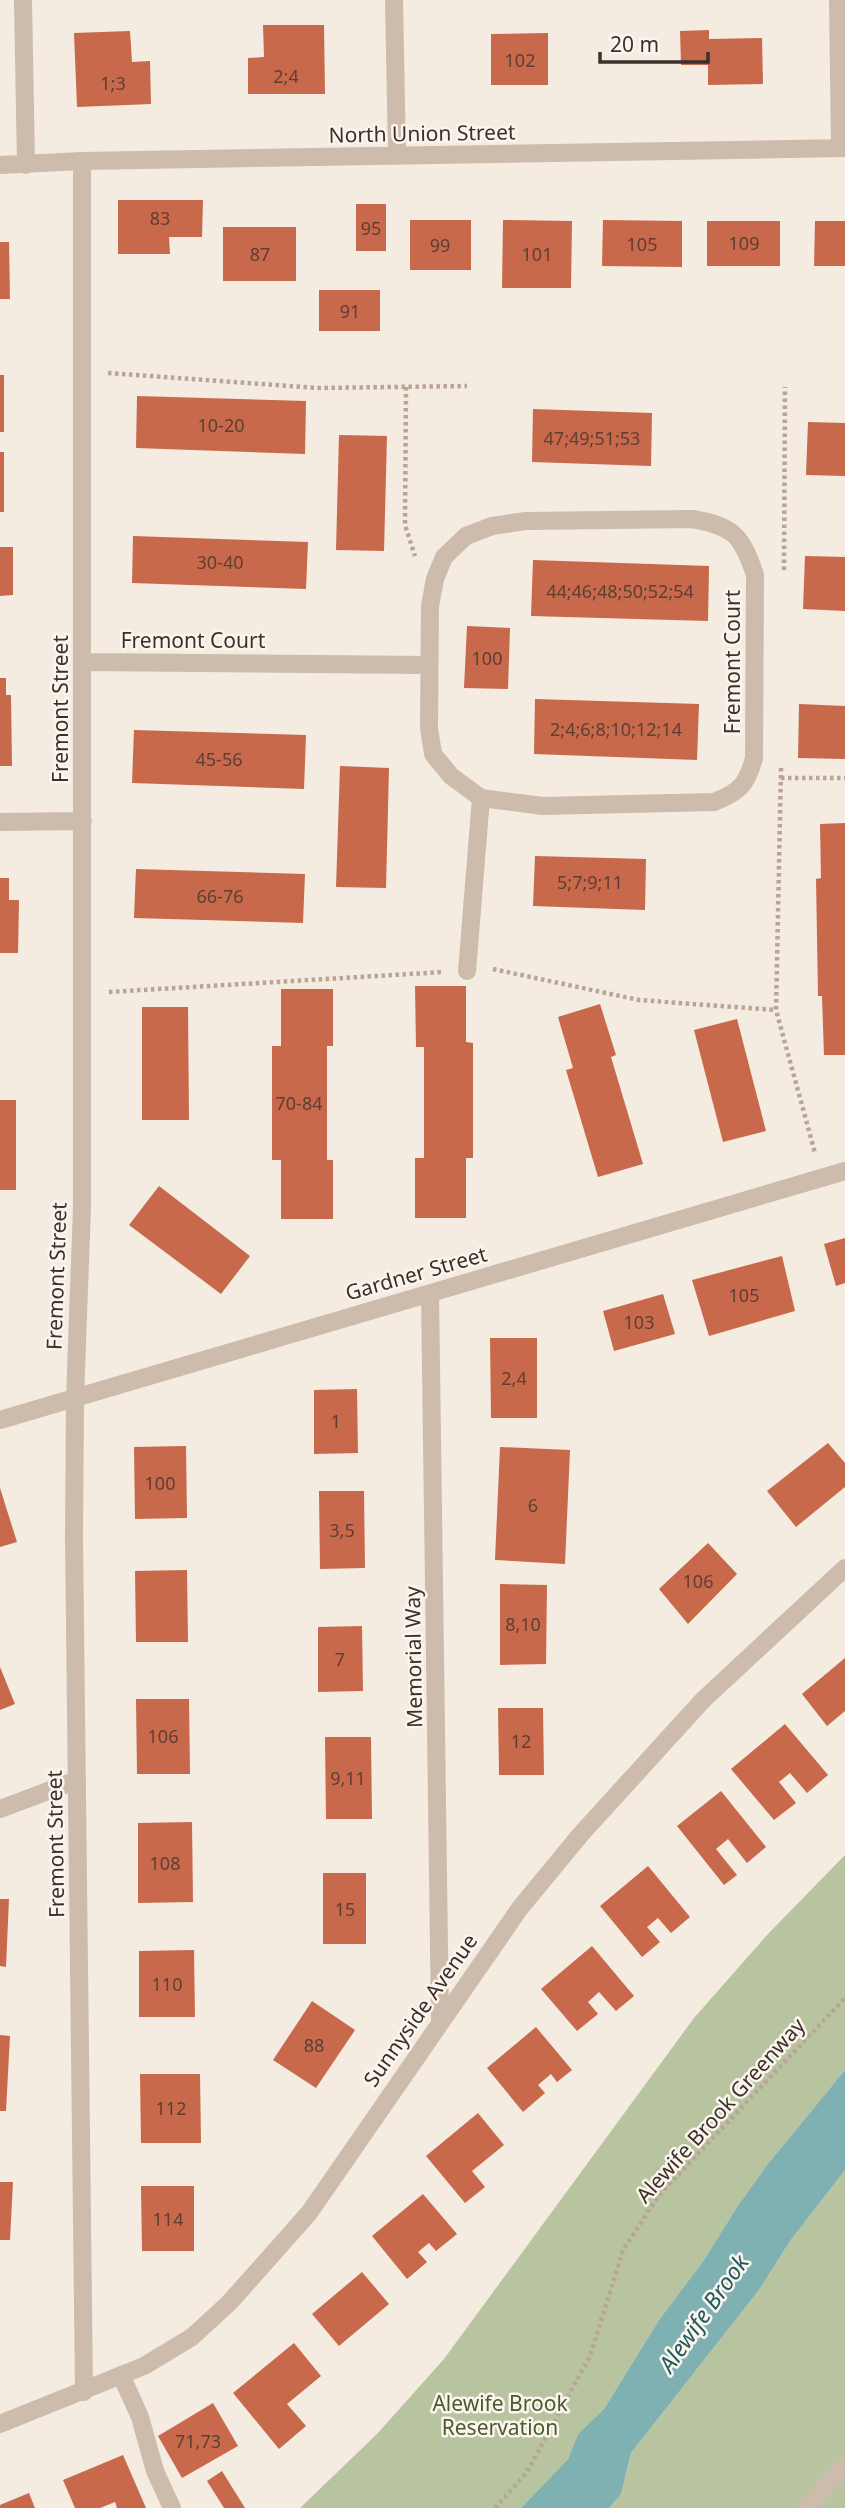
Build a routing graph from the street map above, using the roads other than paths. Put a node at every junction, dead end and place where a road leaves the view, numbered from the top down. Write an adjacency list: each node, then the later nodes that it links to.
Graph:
1 (23, 0): 8 (street)
2 (394, 0): 5 (street)
3 (838, 0): 4 (street)
4 (842, 148): 5 (street, North Union Street)
5 (397, 156): 6 (street, North Union Street)
6 (82, 161): 8 (street, North Union Street); 9 (street, Fremont Street)
7 (0, 165): 8 (street, North Union Street)
8 (26, 165)
9 (83, 662): 10 (street, Fremont Court); 12 (street, Fremont Street)
10 (429, 665): 11 (street, Fremont Court); 11 (street, Fremont Court)
11 (481, 799): 14 (street)
12 (83, 821): 13 (street); 17 (street, Fremont Street)
13 (0, 822)
14 (467, 971)
15 (845, 1171): 16 (street, Gardner Street)
16 (430, 1293): 17 (street, Gardner Street); 22 (street, Memorial Way)
17 (75, 1398): 18 (street, Gardner Street); 20 (street, Fremont Street)
18 (0, 1420)
19 (845, 1568): 22 (street, Sunnyside Avenue)
20 (77, 1780): 21 (street); 24 (street, Fremont Street)
21 (0, 1809)
22 (440, 2020): 23 (street, Sunnyside Avenue)
23 (121, 2375): 24 (street, Sunnyside Avenue); 27 (street)
24 (84, 2392): 25 (street, Sunnyside Avenue)
25 (0, 2424)
26 (845, 2468): 28 (street)
27 (172, 2508)
28 (806, 2508)

